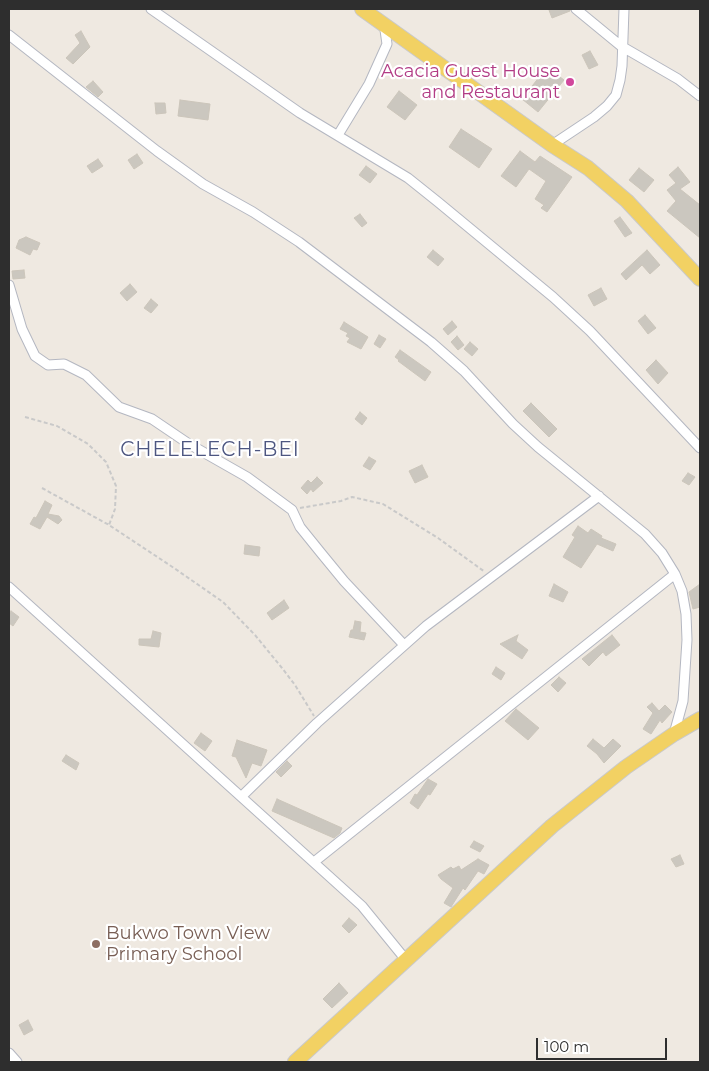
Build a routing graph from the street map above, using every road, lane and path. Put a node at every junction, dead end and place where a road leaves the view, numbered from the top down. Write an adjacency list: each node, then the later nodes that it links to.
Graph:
1 (151, 9): 9 (street)
2 (362, 9): 5 (main road)
3 (576, 9): 7 (street)
4 (624, 9): 7 (street)
5 (384, 23): 9 (street); 10 (main road)
6 (9, 35): 18 (street)
7 (622, 46): 8 (street); 10 (street)
8 (700, 96)
9 (338, 135): 16 (street)
10 (552, 145): 11 (main road)
11 (686, 265): 12 (street); 13 (main road)
12 (700, 267)
13 (700, 279)
14 (9, 285): 19 (street)
15 (25, 417): 20 (path)
16 (700, 448)
17 (42, 488): 20 (path)
18 (599, 496): 21 (street); 22 (street)
19 (292, 510): 22 (path); 24 (street)
20 (109, 525): 26 (path)
21 (675, 574): 27 (street); 29 (street)
22 (491, 576): 24 (street)
23 (9, 587): 28 (street)
24 (404, 645): 26 (street)
25 (700, 719): 27 (main road)
26 (317, 723): 28 (street)
27 (674, 734): 30 (main road)
28 (242, 796): 29 (street)
29 (314, 862): 30 (street)
30 (406, 960): 33 (main road)
31 (9, 1053): 32 (street)
32 (17, 1062)
33 (296, 1062)

